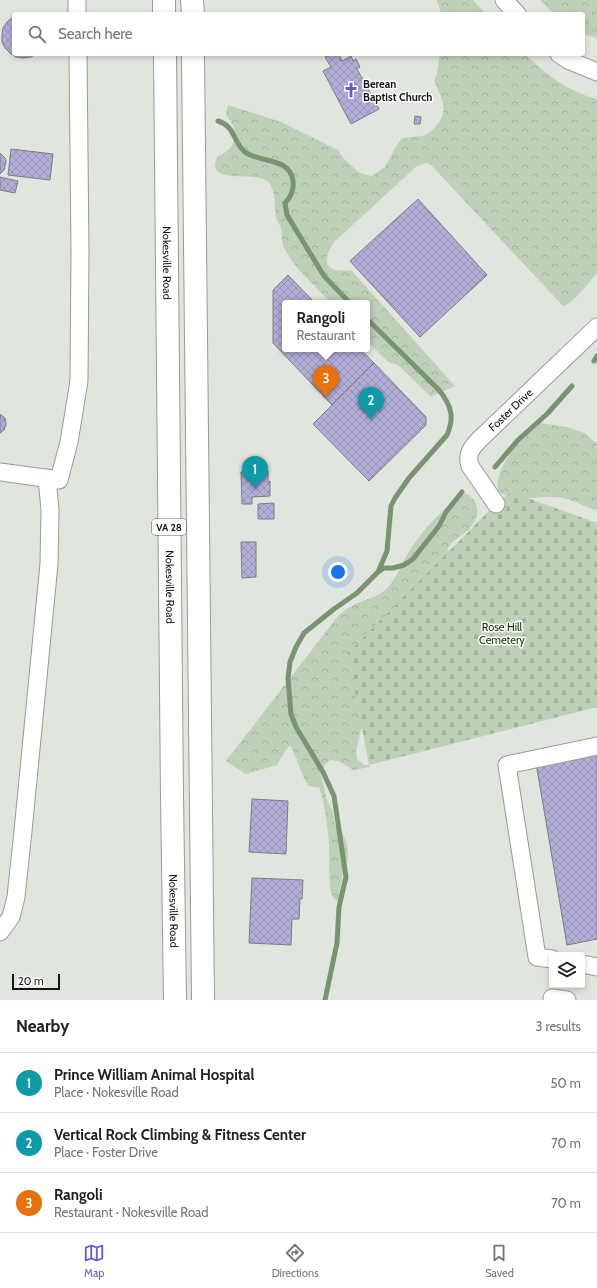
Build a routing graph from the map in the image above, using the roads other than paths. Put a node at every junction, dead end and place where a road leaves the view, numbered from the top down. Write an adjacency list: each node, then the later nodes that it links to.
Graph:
1 (77, 0): 5 (street)
2 (164, 0): 6 (highway)
3 (192, 0): 7 (highway)
4 (504, 0): 8 (street)
5 (77, 12)
6 (164, 12)
7 (193, 12)
8 (515, 12)
9 (78, 56): 16 (street)
10 (165, 56): 23 (highway, Nokesville Road / VA 28)
11 (193, 56): 24 (highway, VA 28)
12 (562, 56): 13 (street)
13 (597, 72)
14 (597, 327): 17 (street, Foster Drive)
15 (0, 472): 16 (street)
16 (47, 478): 19 (street)
17 (496, 504)
18 (597, 746): 20 (street)
19 (0, 932)
20 (549, 959)
21 (585, 965): 22 (street)
22 (597, 967)
23 (175, 1000)
24 (203, 1000)

